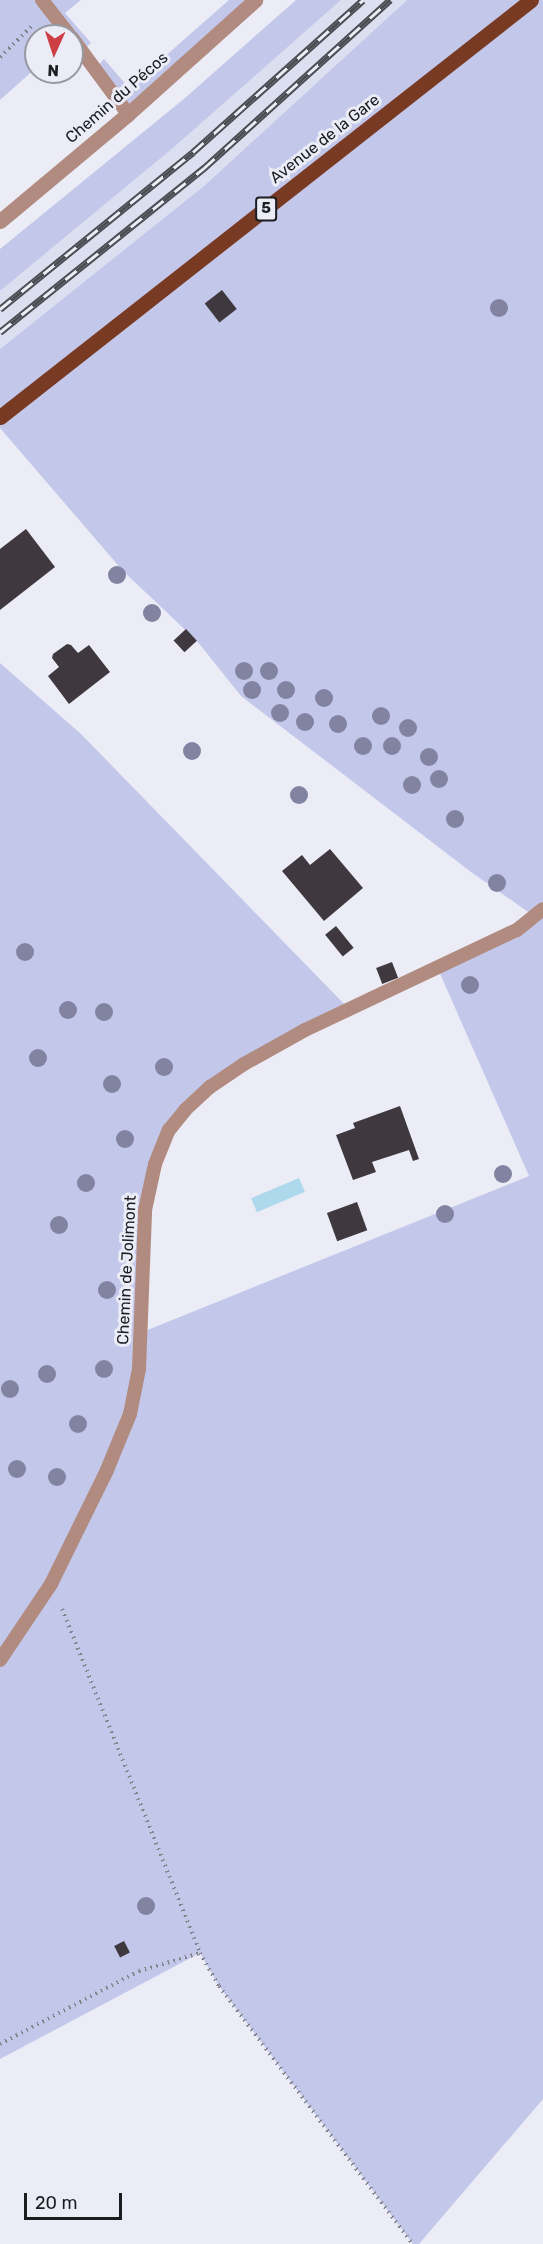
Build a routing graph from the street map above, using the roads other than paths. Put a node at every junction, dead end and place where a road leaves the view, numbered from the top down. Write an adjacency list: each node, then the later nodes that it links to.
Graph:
1 (255, 0): 6 (street, Chemin du Pécos)
2 (531, 0): 8 (main road, Avenue de la Gare / 5)
3 (46, 4): 4 (lane)
4 (61, 24)
5 (84, 55): 6 (lane)
6 (128, 114): 7 (street, Chemin du Pécos)
7 (0, 221)
8 (0, 417)
9 (543, 909): 10 (lane, Chemin de Jolimont)
10 (0, 1660)

